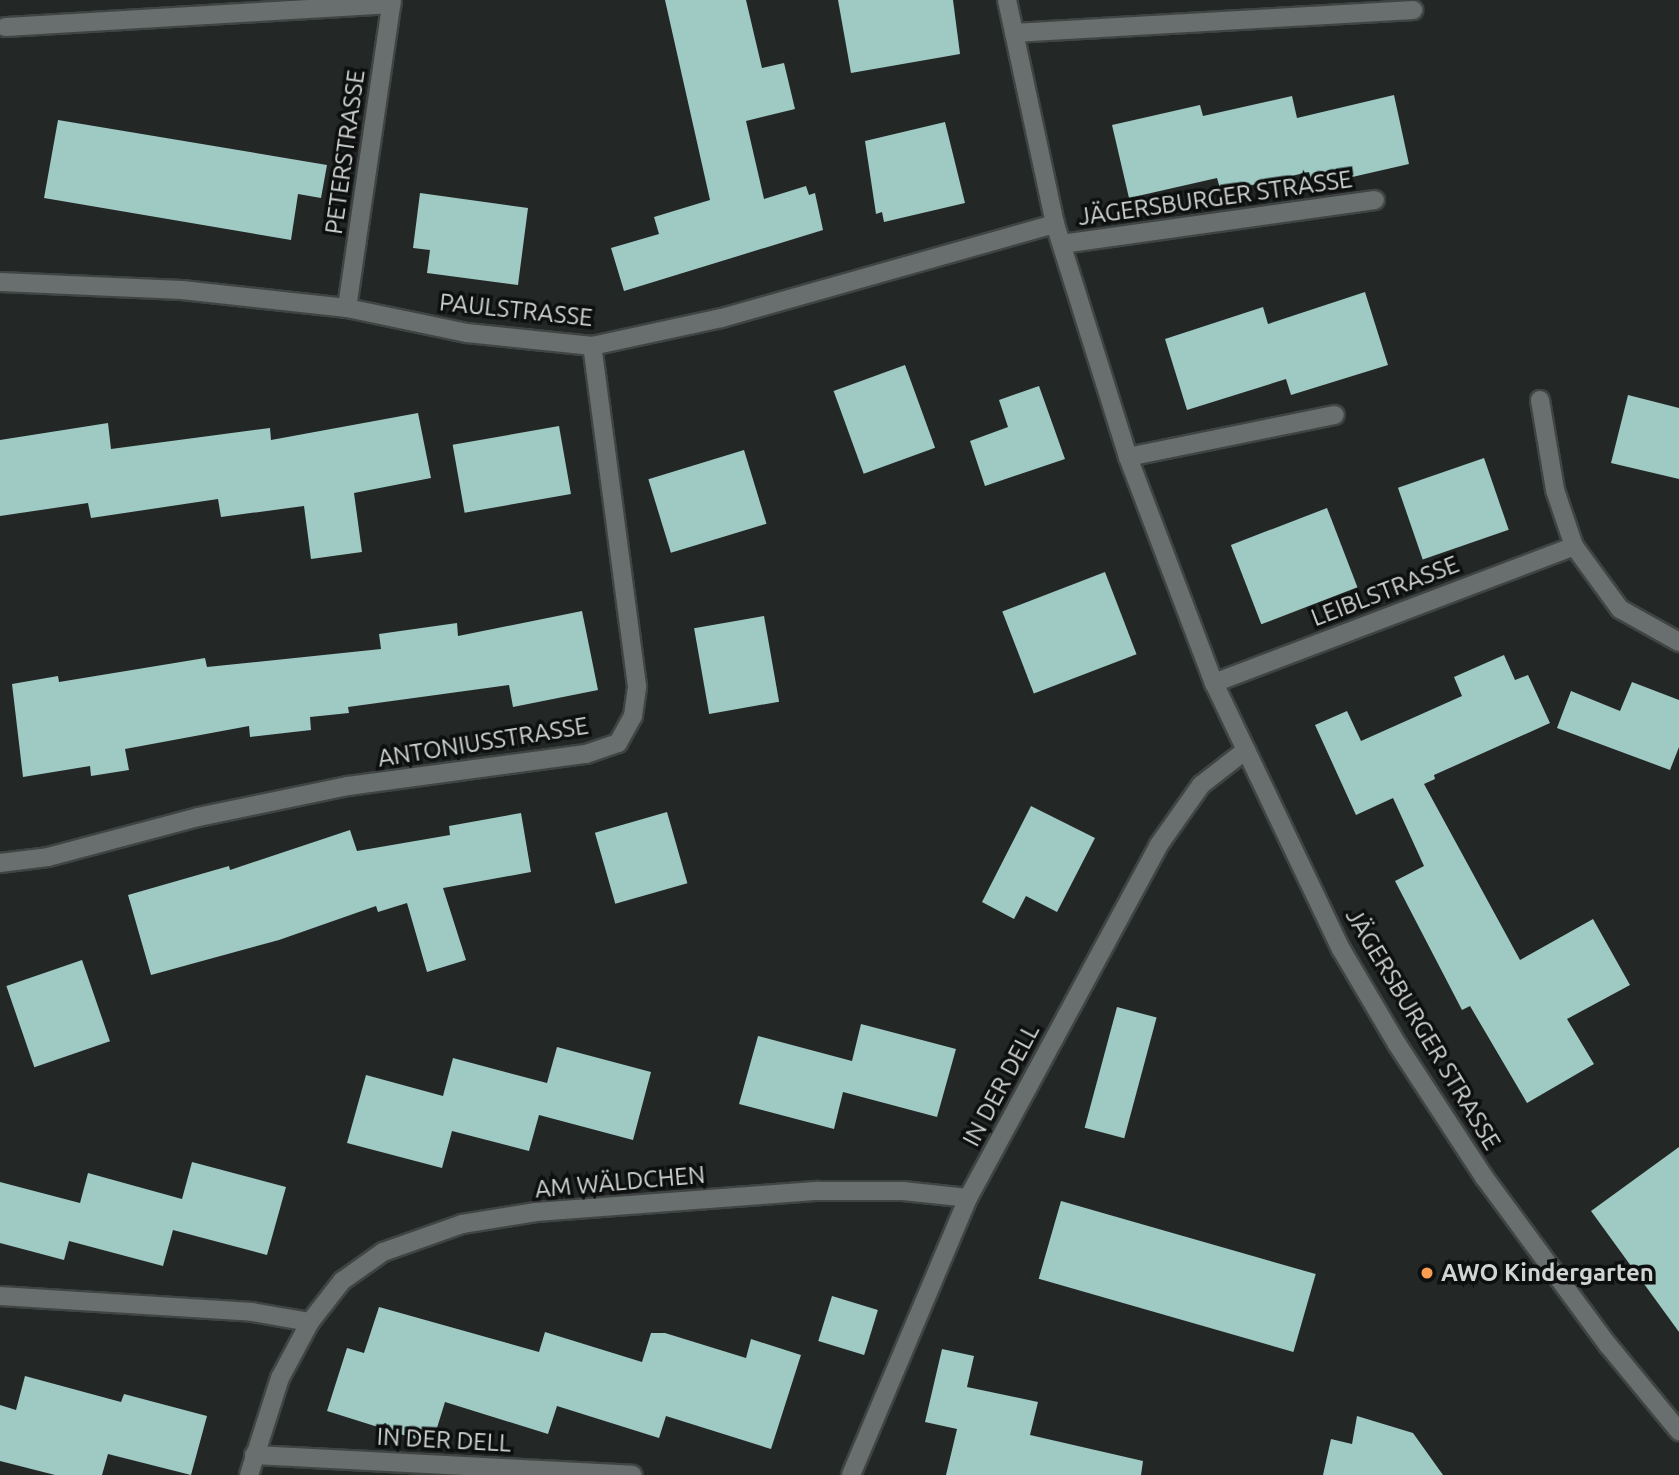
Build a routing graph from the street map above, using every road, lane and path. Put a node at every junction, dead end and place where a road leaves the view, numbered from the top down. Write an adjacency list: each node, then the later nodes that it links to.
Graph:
1 (1007, 0): 5 (street, JÄGERSBURGER STRASSE)
2 (391, 2): 4 (street, PETERSTRASSE); 10 (street, PETERSTRASSE)
3 (1413, 10): 5 (street)
4 (5, 27)
5 (1014, 33): 7 (street, JÄGERSBURGER STRASSE)
6 (1375, 200): 8 (street, JÄGERSBURGER STRASSE)
7 (1055, 224): 8 (street, JÄGERSBURGER STRASSE); 11 (street, PAULSTRASSE)
8 (1062, 244): 14 (street, JÄGERSBURGER STRASSE)
9 (0, 282): 10 (street, PAULSTRASSE)
10 (346, 309): 11 (street, PAULSTRASSE)
11 (592, 346): 19 (street, ANTONIUSSTRASSE)
12 (1540, 400): 15 (street)
13 (1335, 415): 14 (street)
14 (1128, 457): 17 (street, JÄGERSBURGER STRASSE)
15 (1574, 546): 16 (street); 17 (street, LEIBLSTRASSE)
16 (1679, 642)
17 (1213, 683): 18 (street, JÄGERSBURGER STRASSE)
18 (1246, 750): 20 (street, IN DER DELL); 23 (street, JÄGERSBURGER STRASSE)
19 (0, 863)
20 (968, 1199): 22 (street, AM WÄLDCHEN); 27 (street, IN DER DELL)
21 (0, 1296): 22 (street)
22 (310, 1322): 24 (street, AM WÄLDCHEN)
23 (1679, 1431)
24 (254, 1455): 25 (street, AM WÄLDCHEN); 26 (street, IN DER DELL)
25 (249, 1475)
26 (632, 1475)
27 (851, 1475)

